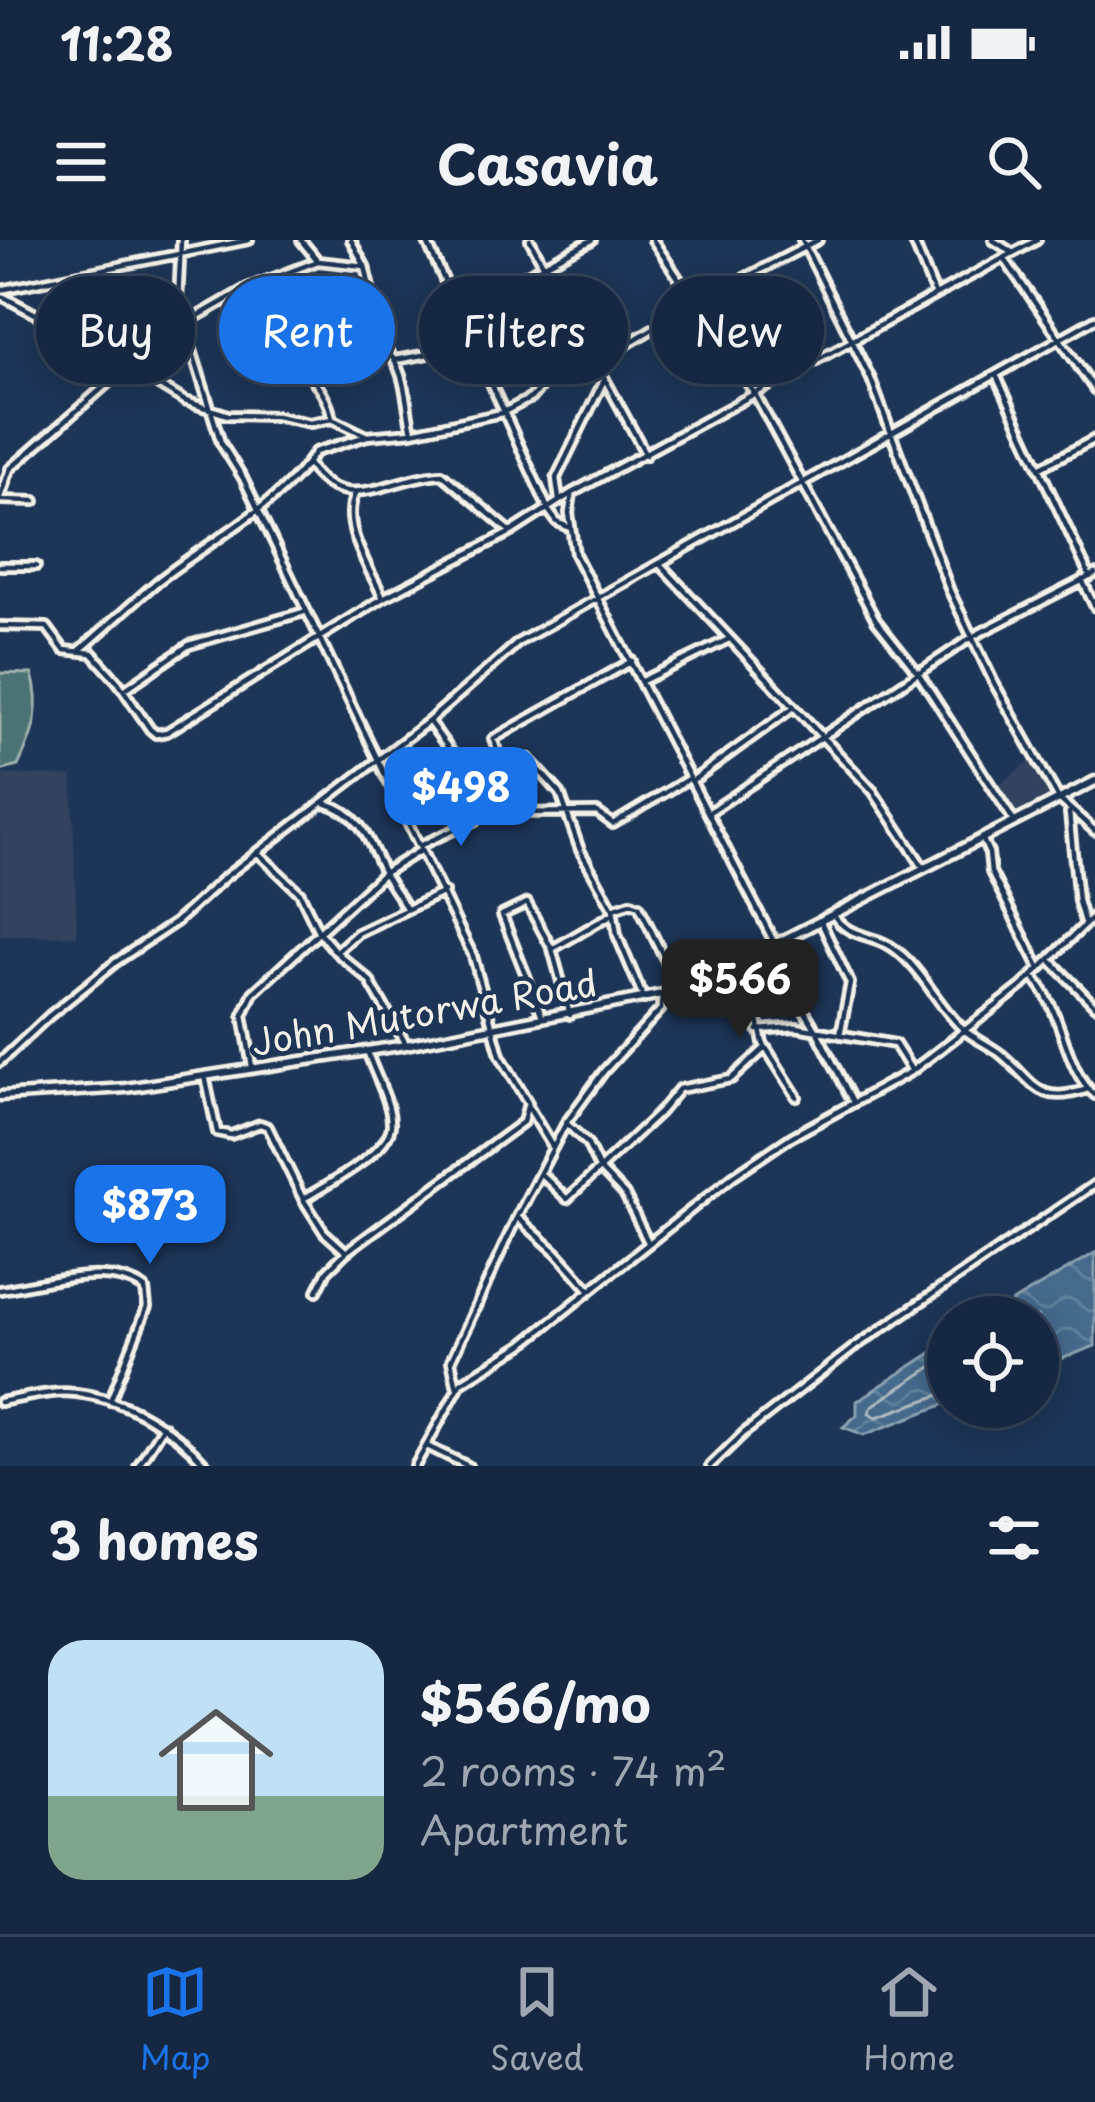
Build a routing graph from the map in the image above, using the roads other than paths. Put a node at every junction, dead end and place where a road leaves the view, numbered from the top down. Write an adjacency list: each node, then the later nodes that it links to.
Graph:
1 (181, 240): 15 (street)
2 (249, 240): 15 (street)
3 (301, 240): 17 (street)
4 (351, 240): 18 (street)
5 (426, 240): 23 (street)
6 (530, 240): 19 (street)
7 (592, 240): 19 (street)
8 (653, 240): 26 (street)
9 (818, 240): 13 (street)
10 (913, 240): 29 (street)
11 (1037, 240): 14 (street)
12 (996, 241): 14 (street)
13 (804, 244): 27 (street); 33 (street)
14 (1013, 253): 16 (street)
15 (181, 254): 20 (street); 28 (street)
16 (1004, 257): 29 (street); 32 (street)
17 (318, 261): 18 (street); 21 (street)
18 (365, 266): 22 (street)
19 (545, 266): 24 (street); 25 (street)
20 (180, 276)
21 (279, 276)
22 (367, 276)
23 (442, 276)
24 (525, 276)
25 (550, 276)
26 (678, 276)
27 (745, 276)
28 (0, 293): 30 (street)
29 (935, 294): 33 (street)
30 (36, 313)
31 (1095, 320): 32 (street)
32 (1061, 341): 36 (street); 45 (street)
33 (853, 342): 46 (street); 51 (street)
34 (195, 362): 47 (street)
35 (395, 364): 50 (street)
36 (995, 373): 51 (street); 56 (street)
37 (110, 384): 60 (street)
38 (157, 384): 47 (street)
39 (317, 384): 49 (street)
40 (489, 384): 48 (street)
41 (542, 384): 48 (street)
42 (602, 384): 62 (street)
43 (606, 384): 54 (street)
44 (748, 384): 46 (street)
45 (1095, 390)
46 (754, 394): 54 (street); 57 (street)
47 (208, 408): 49 (street); 63 (street)
48 (502, 413): 50 (street); 64 (street)
49 (332, 419): 52 (street)
50 (412, 432): 52 (street)
51 (890, 434): 57 (street); 77 (street)
52 (367, 436): 55 (street)
53 (1095, 439): 56 (street)
54 (646, 455): 58 (street)
55 (308, 464): 59 (street); 63 (street)
56 (1039, 468): 70 (street)
57 (804, 482): 67 (street); 82 (street)
58 (572, 493): 62 (street); 65 (street)
59 (355, 494): 66 (street); 73 (street)
60 (0, 499): 61 (street)
61 (35, 501)
62 (560, 501): 64 (street)
63 (256, 509): 75 (street); 80 (street)
64 (549, 511): 65 (street); 66 (street)
65 (570, 528): 72 (street)
66 (511, 532): 73 (street)
67 (660, 564): 72 (street); 78 (street)
68 (0, 566): 69 (street)
69 (36, 566)
70 (1092, 575): 71 (street)
71 (1082, 580): 74 (street); 77 (street)
72 (598, 596): 81 (street); 86 (street)
73 (383, 598): 79 (street)
74 (1095, 607)
75 (306, 612): 79 (street); 84 (street)
76 (0, 626): 80 (street)
77 (972, 637): 82 (street); 93 (street)
78 (729, 639): 83 (street); 85 (street)
79 (320, 640): 84 (street); 88 (street)
80 (80, 650): 84 (street)
81 (632, 661): 83 (street); 89 (street)
82 (920, 674): 87 (street); 99 (street)
83 (642, 681): 90 (street)
84 (124, 690)
85 (794, 707): 87 (street); 90 (street)
86 (429, 721): 88 (street); 92 (street)
87 (823, 740): 96 (street); 104 (street)
88 (377, 760): 94 (street); 102 (street)
89 (505, 772): 92 (street); 97 (street)
90 (689, 780): 96 (street); 97 (street)
91 (1095, 781): 93 (street, John Mutorwa Road)
92 (473, 789): 98 (street)
93 (1059, 799): 95 (street); 99 (street, John Mutorwa Road)
94 (322, 803): 103 (street); 105 (street)
95 (1069, 812): 100 (street); 112 (street)
96 (708, 813): 114 (street)
97 (567, 815): 98 (street); 108 (street)
98 (485, 816): 102 (street)
99 (1014, 821): 101 (street, John Mutorwa Road)
100 (1095, 831)
101 (982, 838): 104 (street, John Mutorwa Road); 120 (street)
102 (420, 848): 105 (street); 106 (street)
103 (257, 852): 113 (street); 136 (street)
104 (923, 867): 109 (street, John Mutorwa Road)
105 (384, 873): 107 (street); 113 (street)
106 (444, 892): 107 (street); 128 (street)
107 (406, 908): 117 (street)
108 (612, 912): 115 (street); 122 (street); 124 (street)
109 (833, 914): 111 (street, John Mutorwa Road); 131 (street)
110 (1095, 915): 112 (street)
111 (820, 921): 114 (street, John Mutorwa Road); 132 (street)
112 (1085, 925): 119 (street)
113 (318, 931): 117 (street); 137 (street)
114 (775, 944): 116 (street, John Mutorwa Road)
115 (551, 950): 126 (street); 127 (street)
116 (763, 950): 118 (street, John Mutorwa Road); 130 (street)
117 (336, 952): 133 (street)
118 (744, 959): 122 (street, John Mutorwa Road); 129 (street)
119 (1050, 960): 120 (street); 125 (street)
120 (1040, 968): 121 (street)
121 (1032, 976): 131 (street); 140 (street)
122 (679, 988): 123 (street, John Mutorwa Road)
123 (662, 994): 124 (street, John Mutorwa Road); 145 (street)
124 (644, 999): 126 (street, John Mutorwa Road)
125 (1095, 1006)
126 (570, 1015): 127 (street, John Mutorwa Road)
127 (542, 1019): 128 (street, John Mutorwa Road)
128 (494, 1028): 133 (street, John Mutorwa Road); 144 (street)
129 (758, 1030): 130 (street); 134 (street)
130 (816, 1030): 132 (street); 143 (street)
131 (965, 1031): 138 (street); 140 (street)
132 (839, 1035): 138 (street)
133 (406, 1045): 135 (street, John Mutorwa Road)
134 (765, 1048): 142 (street); 147 (street)
135 (367, 1050): 137 (street, John Mutorwa Road); 150 (street)
136 (0, 1062)
137 (252, 1067): 139 (street, John Mutorwa Road)
138 (912, 1071): 143 (street)
139 (205, 1076): 141 (street, John Mutorwa Road); 150 (street)
140 (1093, 1095)
141 (0, 1096)
142 (797, 1097)
143 (853, 1102): 152 (street)
144 (529, 1108): 146 (street); 153 (street)
145 (566, 1123): 146 (street); 147 (street)
146 (553, 1148): 148 (street)
147 (599, 1168): 148 (street); 152 (street)
148 (539, 1172): 151 (street)
149 (1095, 1184): 166 (street)
150 (303, 1198): 153 (street)
151 (517, 1217): 154 (street); 157 (street)
152 (649, 1242): 154 (street)
153 (346, 1252): 156 (street)
154 (589, 1289): 157 (street)
155 (0, 1290): 158 (street)
156 (317, 1291)
157 (457, 1388): 161 (street)
158 (110, 1401): 159 (street); 160 (street)
159 (0, 1402)
160 (163, 1426): 162 (street); 163 (street)
161 (427, 1446): 164 (street); 165 (street)
162 (137, 1466)
163 (207, 1466)
164 (415, 1466)
165 (468, 1466)
166 (710, 1466)

